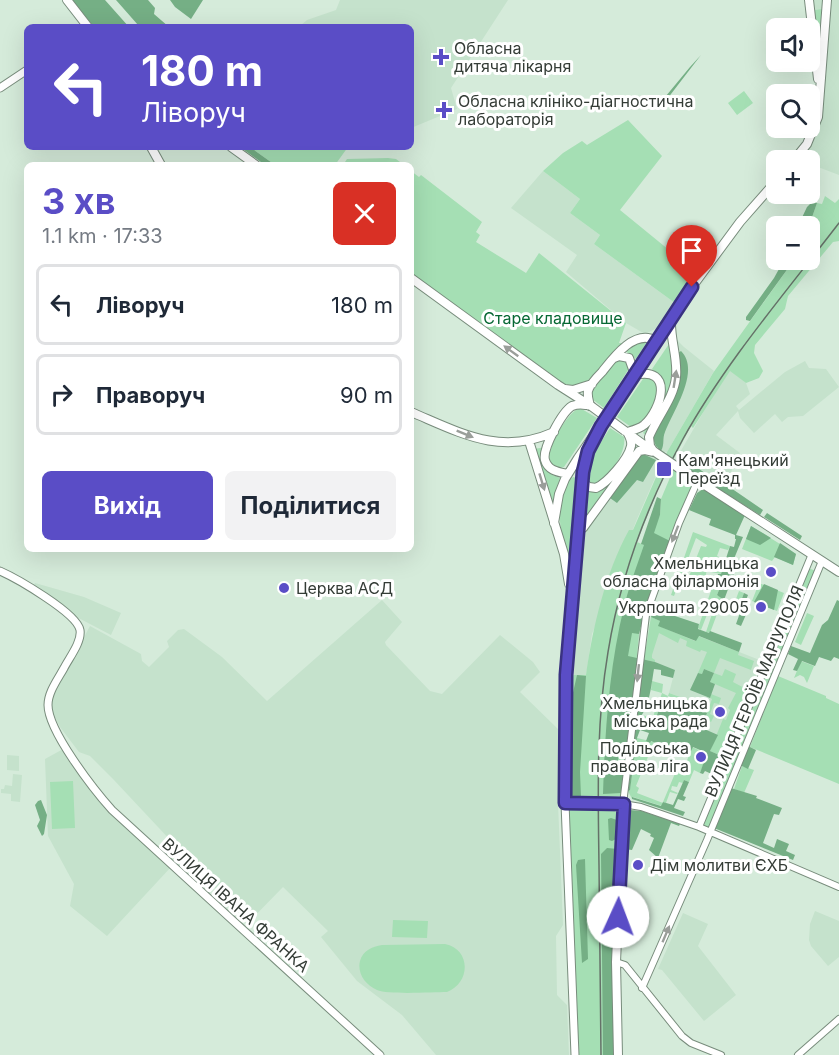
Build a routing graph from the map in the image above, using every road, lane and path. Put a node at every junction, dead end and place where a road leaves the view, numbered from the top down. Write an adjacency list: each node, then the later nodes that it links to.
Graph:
1 (67, 0): 5 (main road)
2 (809, 0): 4 (main road)
3 (827, 1): 4 (main road); 9 (main road)
4 (810, 11): 7 (main road)
5 (86, 24)
6 (24, 72): 8 (main road)
7 (818, 84)
8 (0, 88)
9 (820, 101)
10 (235, 150): 11 (main road)
11 (252, 162)
12 (766, 192): 14 (main road)
13 (414, 280): 19 (main road, one-way to 13)
14 (671, 318): 15 (main road); 26 (main road, one-way to 14)
15 (656, 341): 16 (main road); 17 (main road)
16 (612, 359): 17 (main road); 18 (main road)
17 (635, 375): 22 (main road); 23 (main road)
18 (592, 384): 19 (main road); 20 (main road)
19 (565, 389): 20 (main road)
20 (591, 406): 23 (main road, bridge); 24 (main road)
21 (414, 413): 25 (main road, one-way to 25)
22 (601, 426): 27 (main road); 29 (main road)
23 (626, 431): 26 (main road); 29 (main road)
24 (554, 432): 25 (main road); 27 (main road)
25 (529, 441): 30 (main road, one-way to 30)
26 (654, 452): 28 (main road, bridge); 31 (main road)
27 (568, 474): 30 (main road)
28 (698, 480): 32 (main road); 38 (street, one-way to 38)
29 (582, 482): 31 (main road)
30 (554, 523): 36 (main road)
31 (577, 529): 36 (main road)
32 (812, 554): 33 (main road); 39 (street, ВУЛИЦЯ ГЕРОЇВ МАРІУПОЛЯ)
33 (822, 561): 35 (main road); 40 (street, ВУЛИЦЯ ГЕРОЇВ МАРІУПОЛЯ)
34 (0, 571): 45 (main road, ВУЛИЦЯ ІВАНА ФРАНКА)
35 (839, 572)
36 (571, 599): 37 (main road)
37 (565, 803): 38 (main road, bridge); 46 (main road)
38 (624, 804): 39 (street); 42 (main road)
39 (699, 827): 40 (street)
40 (710, 831): 41 (street); 43 (street, ВУЛИЦЯ ГЕРОЇВ МАРІУПОЛЯ, one-way to 40)
41 (839, 887)
42 (616, 962): 43 (street); 47 (main road)
43 (642, 988): 48 (street)
44 (839, 1019): 49 (street)
45 (380, 1055)
46 (575, 1055)
47 (618, 1055)
48 (721, 1055)
49 (798, 1055)

